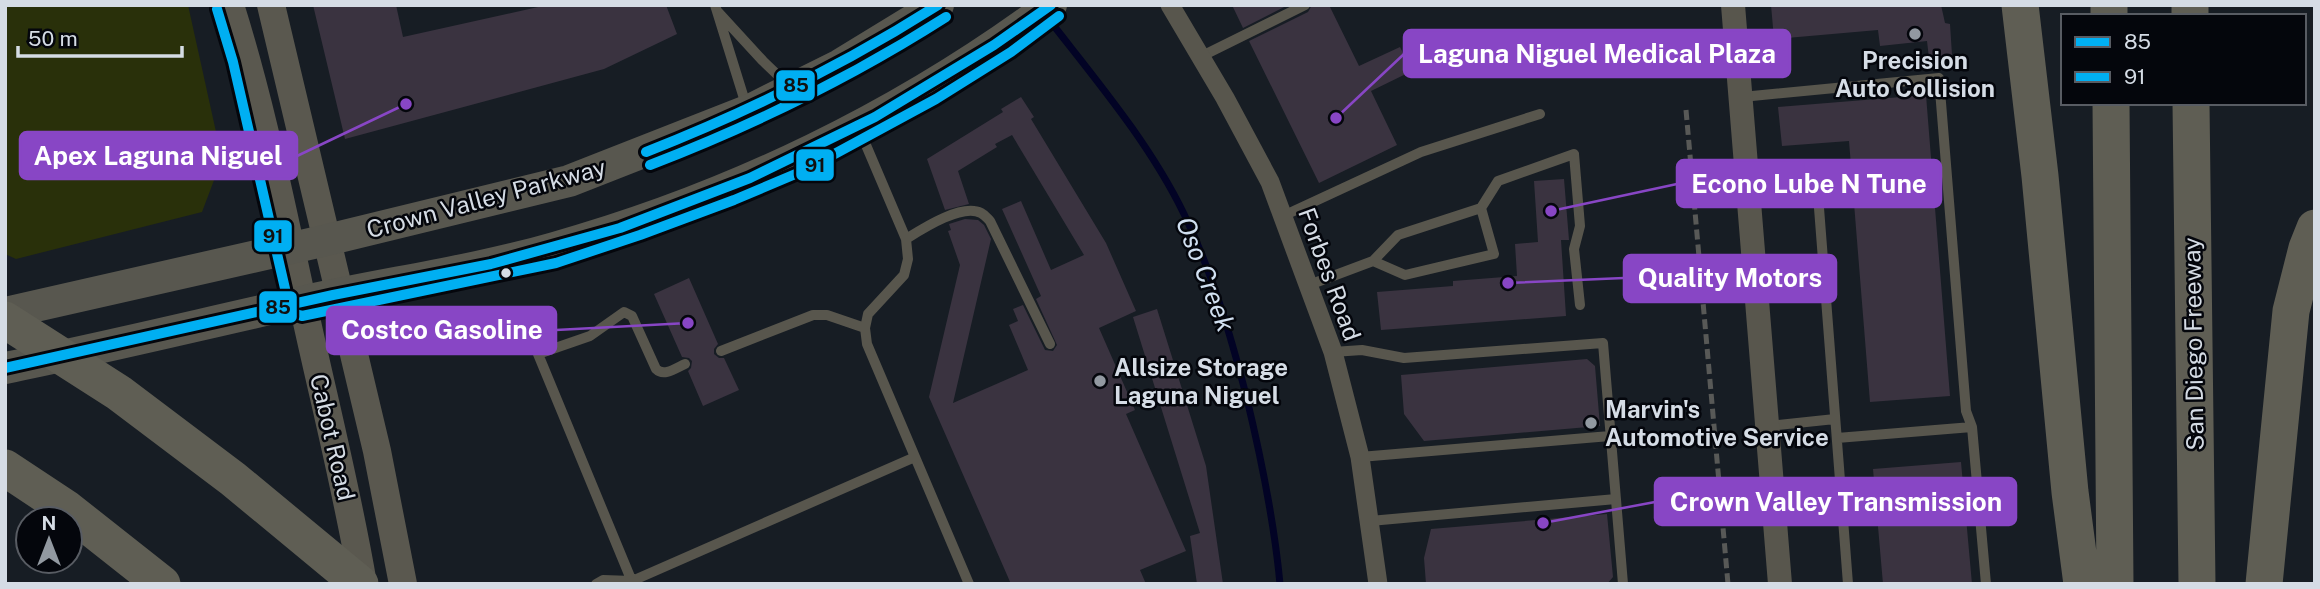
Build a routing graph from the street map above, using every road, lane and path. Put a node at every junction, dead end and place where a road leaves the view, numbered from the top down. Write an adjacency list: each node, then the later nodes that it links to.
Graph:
1 (230, 5): 24 (main road, Cabot Road)
2 (271, 5): 23 (main road, Cabot Road)
3 (938, 5): 11 (main road, Crown Valley Parkway)
4 (1051, 5): 17 (main road)
5 (1170, 5): 10 (street, Forbes Road)
6 (1304, 5): 10 (lane)
7 (1733, 5): 12 (street)
8 (2020, 5): 59 (highway)
9 (716, 8): 11 (lane); 15 (lane)
10 (1200, 58): 20 (street, Forbes Road)
11 (793, 89): 15 (main road, Crown Valley Parkway)
12 (1741, 97): 18 (street); 40 (lane)
13 (2110, 105): 60 (highway)
14 (2191, 105): 61 (highway, San Diego Freeway)
15 (748, 111): 23 (main road, Crown Valley Parkway)
16 (1540, 114): 20 (lane)
17 (859, 127): 22 (lane); 27 (main road)
18 (1748, 175): 38 (lane); 39 (street)
19 (1481, 208): 25 (lane); 25 (lane); 29 (lane)
20 (1283, 216): 26 (street, Forbes Road)
21 (2315, 228): 62 (highway)
22 (906, 239): 32 (lane); 33 (lane)
23 (327, 240): 24 (main road, Crown Valley Parkway); 27 (main road, Cabot Road)
24 (291, 248): 28 (main road, Cabot Road); 30 (main road, Crown Valley Parkway)
25 (1373, 261): 26 (lane)
26 (1309, 285): 35 (street, Forbes Road)
27 (341, 293): 28 (main road); 51 (main road, Cabot Road)
28 (302, 302): 37 (main road); 50 (main road, Cabot Road)
29 (1580, 305)
30 (5, 313)
31 (5, 320): 50 (highway, bridge)
32 (865, 328): 34 (lane); 43 (lane)
33 (1050, 344)
34 (722, 351)
35 (1333, 352): 41 (lane); 44 (street, Forbes Road)
36 (685, 365): 48 (lane)
37 (5, 368)
38 (1835, 419): 39 (lane); 42 (lane)
39 (1768, 426): 56 (street)
40 (1972, 427): 42 (lane); 58 (lane)
41 (1611, 436): 44 (lane); 46 (lane)
42 (1837, 438): 57 (lane)
43 (915, 457): 48 (lane); 53 (lane)
44 (1360, 457): 47 (street, Forbes Road)
45 (5, 468): 49 (highway)
46 (1616, 499): 47 (lane); 55 (lane)
47 (1370, 521): 54 (street, Forbes Road)
48 (632, 583): 52 (lane)
49 (162, 584)
50 (362, 584)
51 (403, 584)
52 (596, 584)
53 (968, 584)
54 (1378, 584)
55 (1623, 584)
56 (1780, 584)
57 (1848, 584)
58 (1986, 584)
59 (2082, 584)
60 (2115, 584)
61 (2197, 584)
62 (2264, 584)

